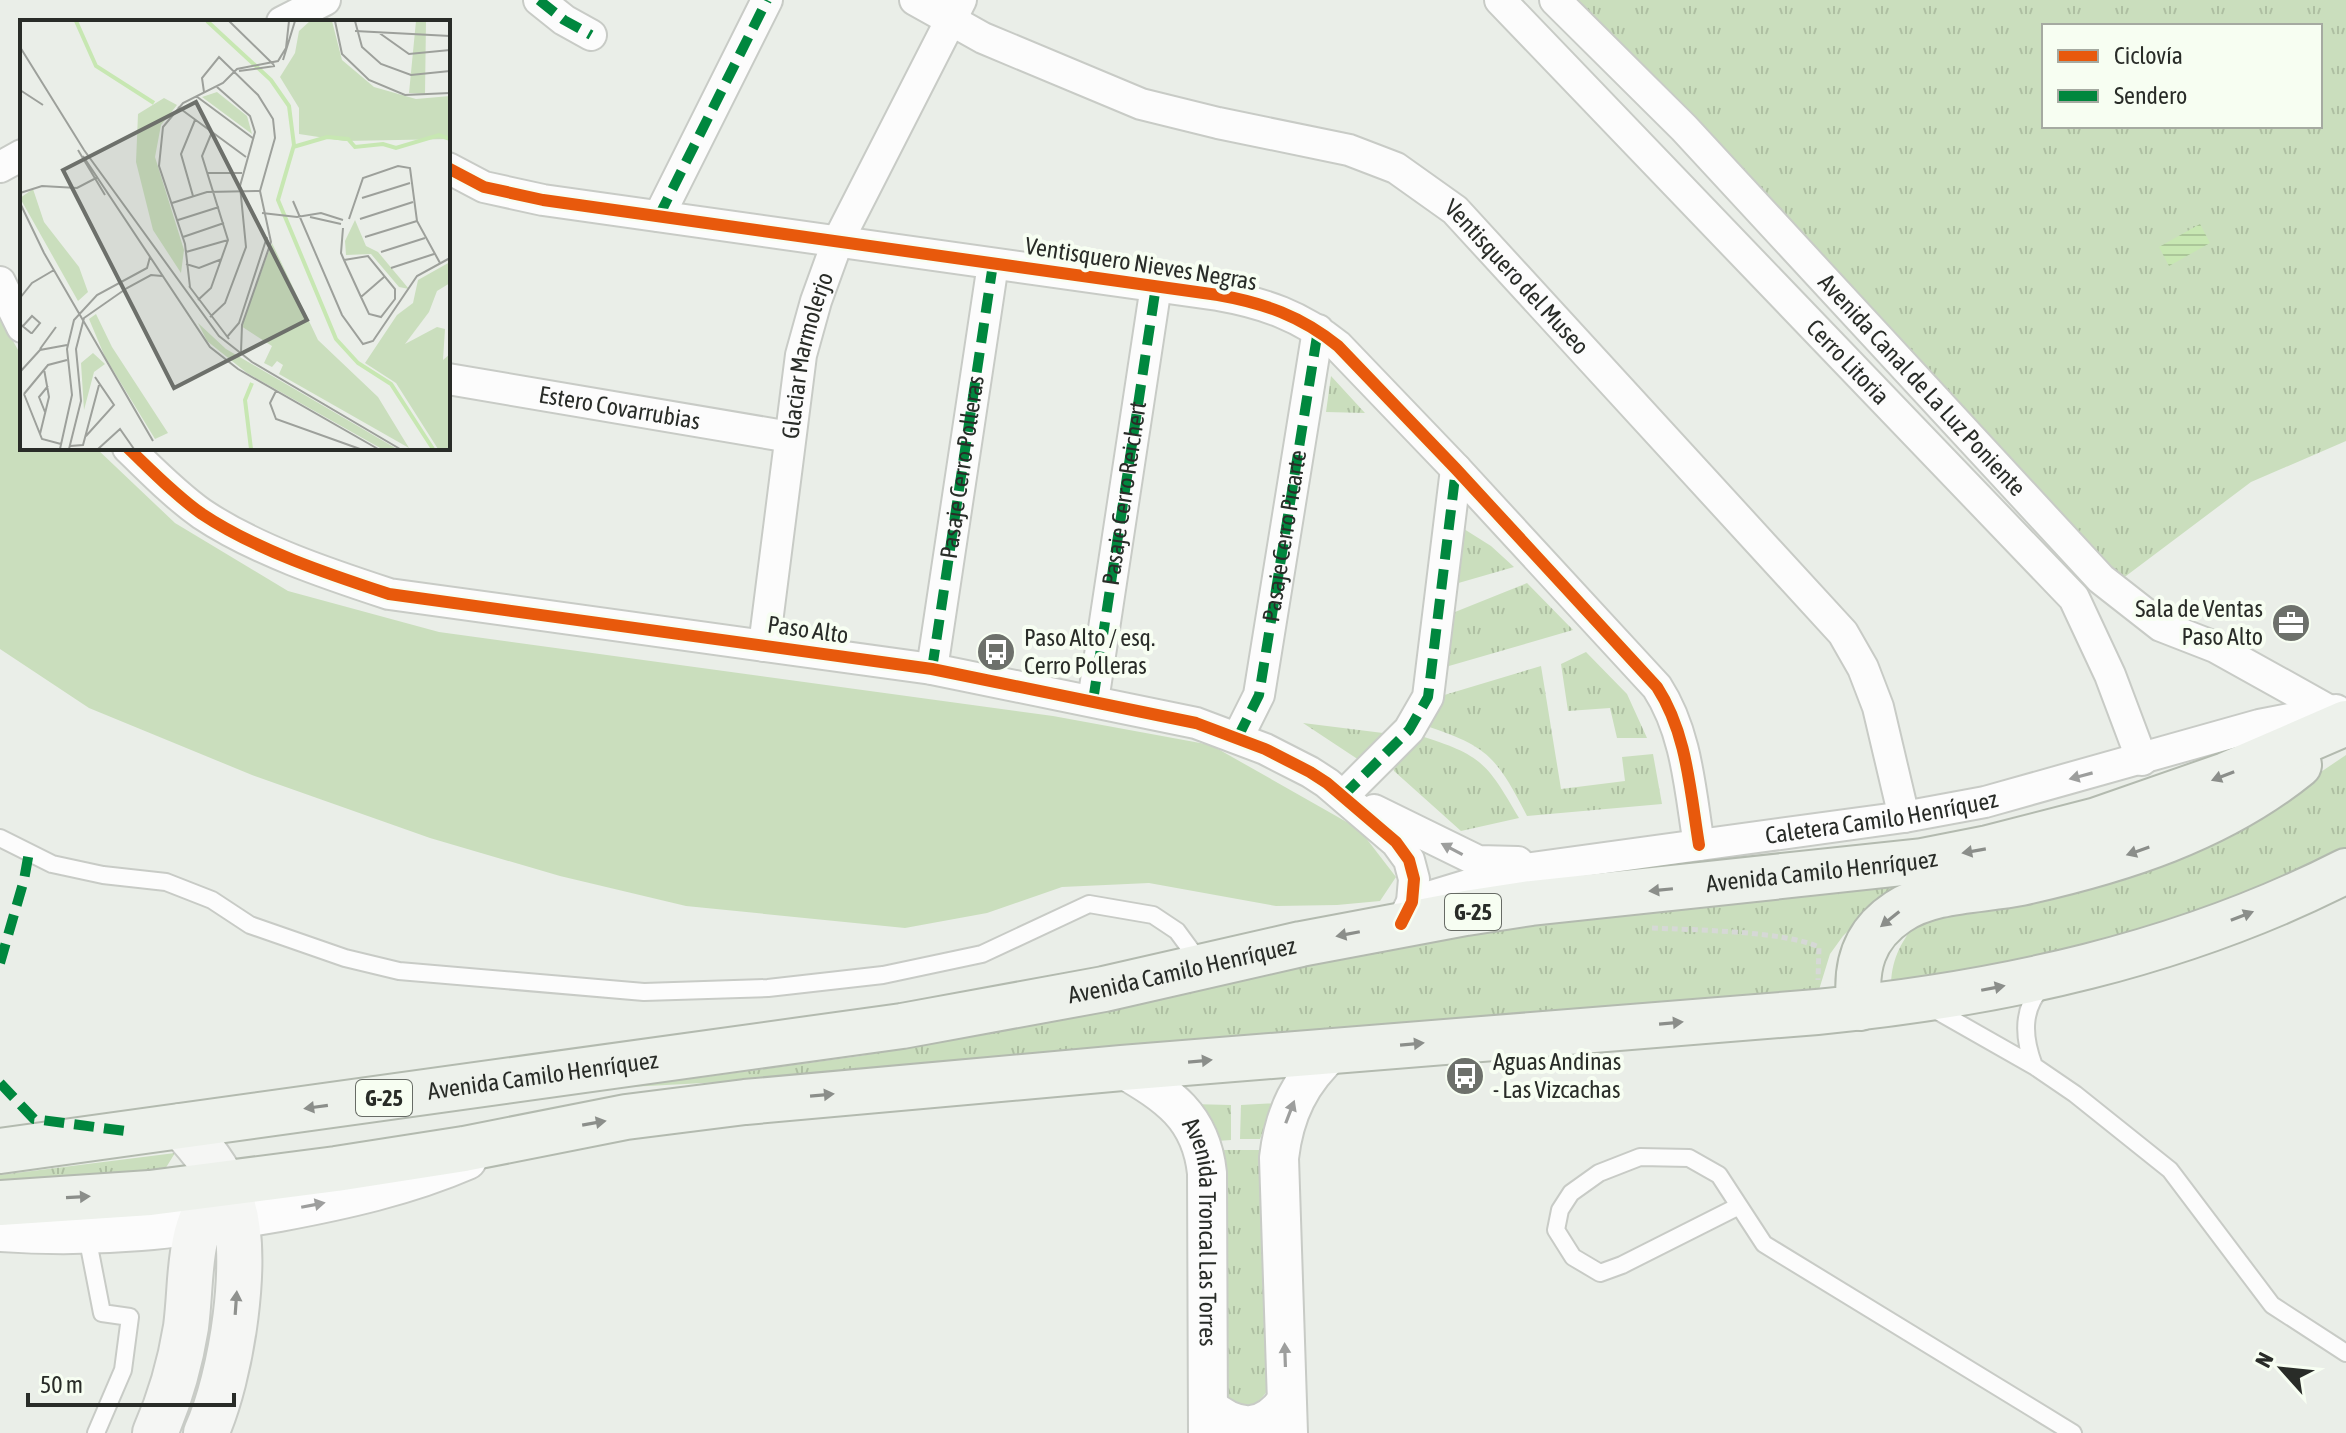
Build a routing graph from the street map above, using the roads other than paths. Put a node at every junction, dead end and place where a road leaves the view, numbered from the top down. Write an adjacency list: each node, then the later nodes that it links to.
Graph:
1 (326, 0): 8 (street); 9 (street)
2 (539, 0): 10 (street)
3 (767, 0): 14 (street)
4 (915, 0): 7 (street, Ventisquero del Museo)
5 (1500, 0): 30 (street, Cerro Litoria)
6 (1555, 0): 28 (street, Avenida Canal de La Luz Poniente)
7 (956, 10): 15 (street, Glaciar Marmolerjo); 32 (street, Ventisquero del Museo)
8 (286, 20)
9 (339, 20)
10 (591, 35)
11 (20, 156): 12 (street)
12 (0, 167)
13 (450, 169): 14 (street, Ventisquero Nieves Negras)
14 (659, 216): 15 (street, Ventisquero Nieves Negras)
15 (837, 243): 16 (street, Ventisquero Nieves Negras); 22 (street, Glaciar Marmolerjo)
16 (993, 264): 18 (street, Ventisquero Nieves Negras); 26 (street, Pasaje Cerro Polleras)
17 (0, 282): 19 (street)
18 (1156, 286): 20 (street, Ventisquero Nieves Negras); 27 (street, Pasaje Cerro Reichert)
19 (20, 323)
20 (1318, 330): 24 (street, Ventisquero Nieves Negras); 29 (street, Pasaje Cerro Picarte)
21 (450, 379): 22 (street, Estero Covarrubias)
22 (790, 437): 25 (street, Glaciar Marmolerjo)
23 (130, 450): 25 (street, Paso Alto)
24 (1456, 469): 31 (street); 34 (street, Ventisquero Nieves Negras)
25 (764, 646): 26 (street, Paso Alto)
26 (932, 669): 27 (street, Paso Alto)
27 (1093, 701): 29 (street, Paso Alto)
28 (2342, 716): 30 (street, Caletera Camilo Henríquez); 37 (main road, Avenida Camilo Henríquez / G-25, one-way to 37); 41 (main road, one-way to 41)
29 (1238, 737): 31 (street, Paso Alto)
30 (2142, 760): 32 (street, Caletera Camilo Henríquez, one-way to 32)
31 (1343, 796): 35 (street, Paso Alto, one-way to 31); 37 (street, Paso Alto)
32 (1904, 817): 34 (street, Caletera Camilo Henríquez)
33 (0, 838): 38 (lane)
34 (1699, 845): 35 (street, Caletera Camilo Henríquez)
35 (1555, 865): 37 (street, Caletera Camilo Henríquez)
36 (2346, 871): 39 (main road, one-way to 36)
37 (1407, 913): 38 (main road, Avenida Camilo Henríquez / G-25, one-way to 38)
38 (1203, 966): 45 (main road, Avenida Camilo Henríquez / G-25)
39 (2051, 977): 40 (main road, one-way to 39); 43 (lane)
40 (1919, 1000): 41 (main road); 43 (lane)
41 (1860, 1008): 42 (main road, one-way to 41)
42 (1334, 1050): 44 (main road, one-way to 42); 56 (street, one-way to 42)
43 (2034, 1066): 54 (lane)
44 (1122, 1068): 50 (main road, one-way to 44); 57 (street, Avenida Troncal Las Torres)
45 (588, 1070): 46 (main road, Avenida Camilo Henríquez / G-25, one-way to 46); 50 (main road)
46 (181, 1126): 47 (main road, Avenida Camilo Henríquez / G-25); 50 (main road)
47 (0, 1151)
48 (0, 1203): 50 (main road, one-way to 50)
49 (1739, 1206): 49 (lane); 61 (lane)
50 (219, 1209): 52 (street); 53 (main road); 55 (main road, one-way to 50)
51 (0, 1232): 52 (street)
52 (87, 1236): 58 (lane)
53 (182, 1348): 55 (main road); 59 (main road)
54 (2346, 1353)
55 (229, 1364): 60 (main road)
56 (1287, 1417): 57 (street)
57 (1208, 1420)
58 (96, 1433)
59 (155, 1433)
60 (206, 1433)
61 (2073, 1433)

